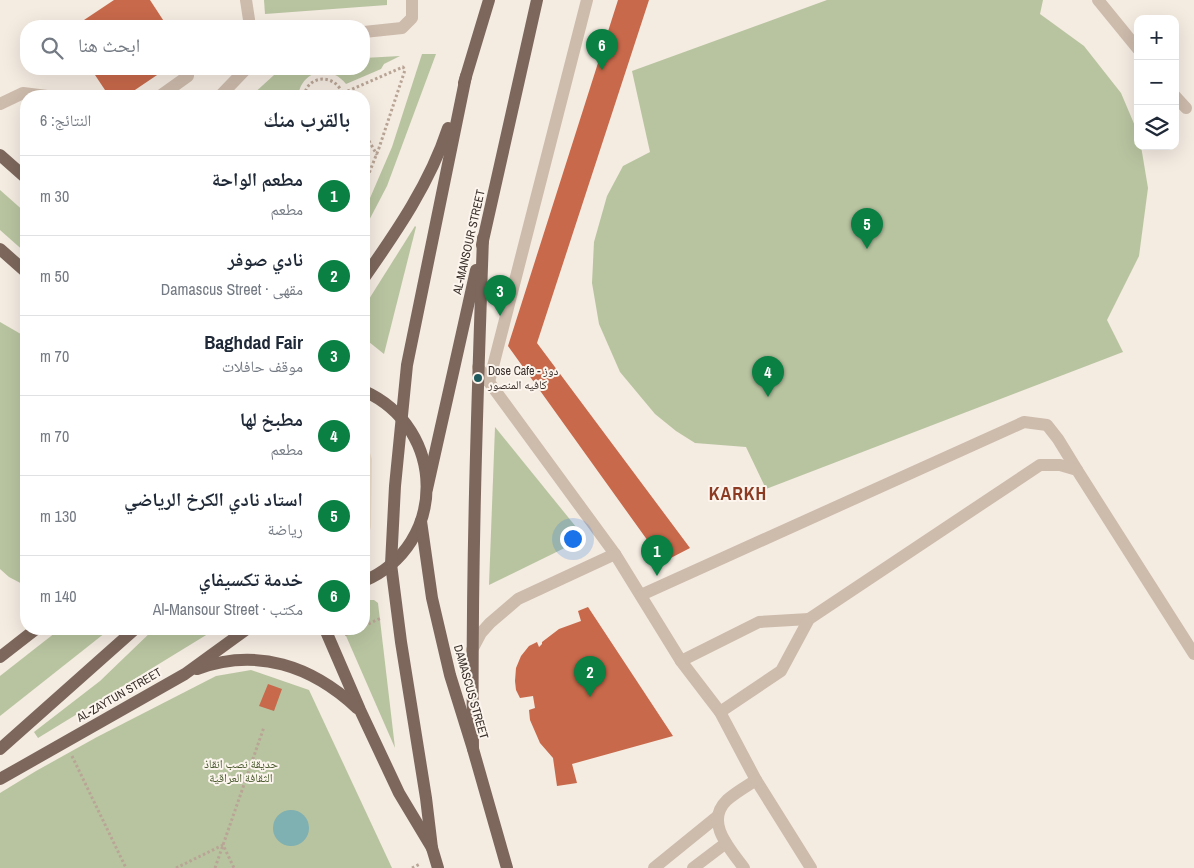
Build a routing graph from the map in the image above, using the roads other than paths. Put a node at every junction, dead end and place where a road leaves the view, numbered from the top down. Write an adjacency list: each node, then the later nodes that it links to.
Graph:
1 (246, 0): 7 (street)
2 (412, 0): 8 (street)
3 (489, 0): 12 (main road)
4 (537, 0): 21 (main road, AL-MANSOUR STREET)
5 (587, 0): 26 (street)
6 (1098, 0): 9 (street)
7 (249, 20)
8 (370, 31)
9 (1134, 44)
10 (240, 75): 14 (street)
11 (188, 76): 13 (street)
12 (466, 76): 24 (main road); 28 (main road)
13 (168, 90)
14 (226, 90)
15 (20, 94): 17 (street)
16 (1179, 100): 18 (street)
17 (0, 104)
18 (1186, 108)
19 (0, 155): 20 (main road)
20 (20, 173)
21 (483, 238): 25 (main road); 30 (main road, AL-MANSOUR STREET)
22 (0, 249): 23 (main road)
23 (20, 267)
24 (370, 269)
25 (478, 367): 26 (street); 41 (main road)
26 (490, 382): 32 (street)
27 (370, 394): 28 (main road)
28 (402, 417): 30 (main road); 33 (main road)
29 (1077, 470): 35 (street); 36 (street); 42 (street)
30 (427, 489): 31 (main road)
31 (421, 521): 33 (main road); 49 (main road, DAMASCUS STREET)
32 (615, 554): 35 (street); 41 (street)
33 (392, 564): 34 (main road); 54 (main road)
34 (370, 578)
35 (641, 595): 44 (street)
36 (809, 619): 44 (street); 47 (street)
37 (28, 635): 43 (main road)
38 (128, 635): 48 (main road)
39 (239, 635): 45 (main road, AL-ZAYTUN STREET)
40 (329, 635): 46 (main road)
41 (472, 650): 49 (main road)
42 (1194, 654)
43 (0, 657)
44 (681, 661): 47 (street)
45 (185, 674): 46 (main road); 50 (main road, AL-ZAYTUN STREET)
46 (360, 710): 54 (main road)
47 (720, 712): 51 (street)
48 (0, 749)
49 (473, 749): 57 (main road, DAMASCUS STREET)
50 (0, 779)
51 (756, 780): 52 (street); 60 (street)
52 (718, 816): 53 (street); 58 (street)
53 (726, 843): 55 (street); 59 (street)
54 (432, 848): 56 (main road)
55 (739, 866)
56 (438, 868)
57 (507, 868)
58 (654, 868)
59 (693, 868)
60 (811, 868)

